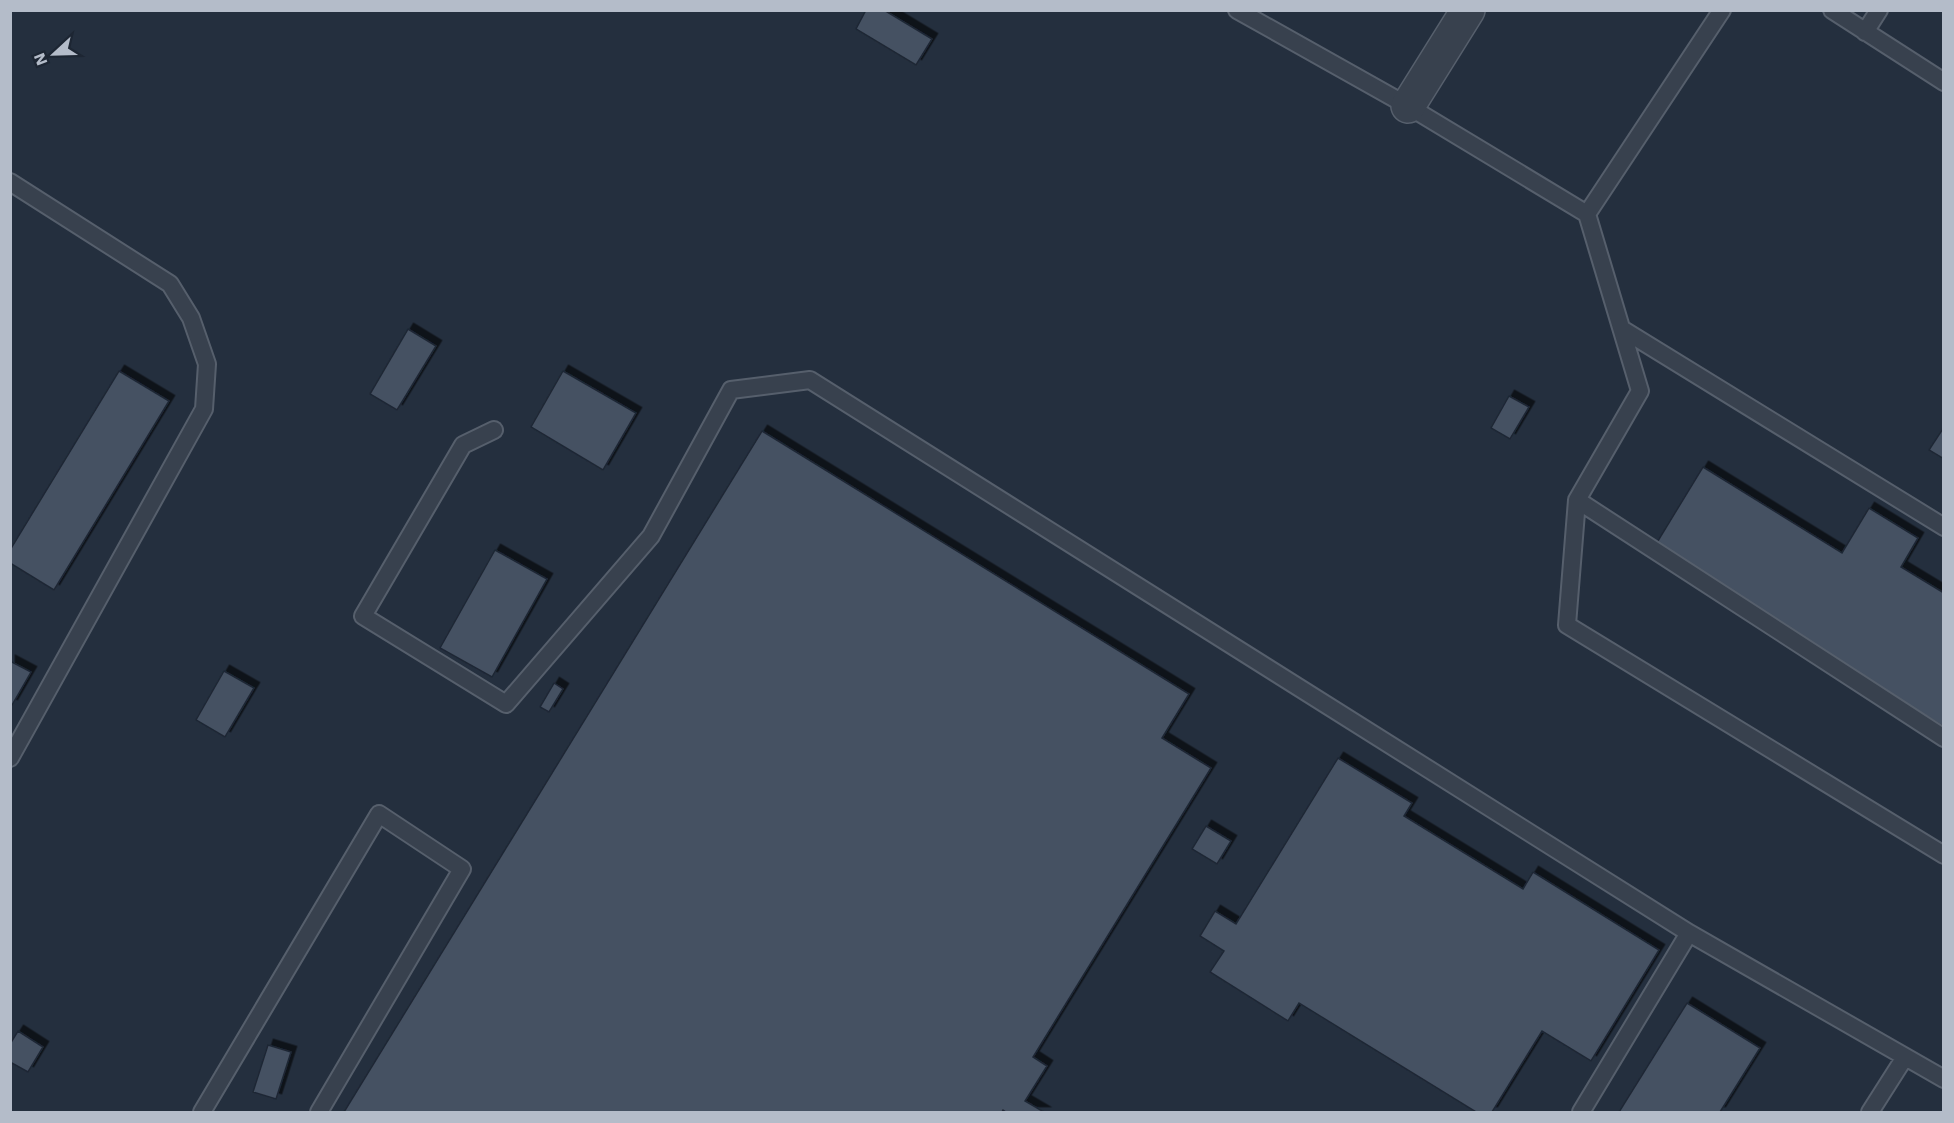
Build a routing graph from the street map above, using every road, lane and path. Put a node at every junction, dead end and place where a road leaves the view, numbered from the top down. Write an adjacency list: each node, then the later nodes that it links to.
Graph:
1 (1237, 10): 8 (lane)
2 (1468, 10): 8 (street)
3 (1722, 10): 10 (lane)
4 (1832, 10): 6 (lane)
5 (1879, 10): 6 (lane)
6 (1866, 32): 7 (lane)
7 (1944, 82)
8 (1408, 106): 10 (lane)
9 (10, 182): 16 (lane)
10 (1587, 214): 11 (lane)
11 (1622, 329): 13 (lane); 14 (lane)
12 (494, 430): 18 (lane)
13 (1577, 500): 15 (lane); 17 (lane)
14 (1944, 527)
15 (1944, 738)
16 (10, 758)
17 (1944, 855)
18 (1689, 933): 19 (lane); 23 (lane)
19 (1905, 1057): 20 (lane); 24 (lane)
20 (1944, 1079)
21 (202, 1113): 22 (lane)
22 (319, 1113)
23 (1581, 1113)
24 (1870, 1113)

